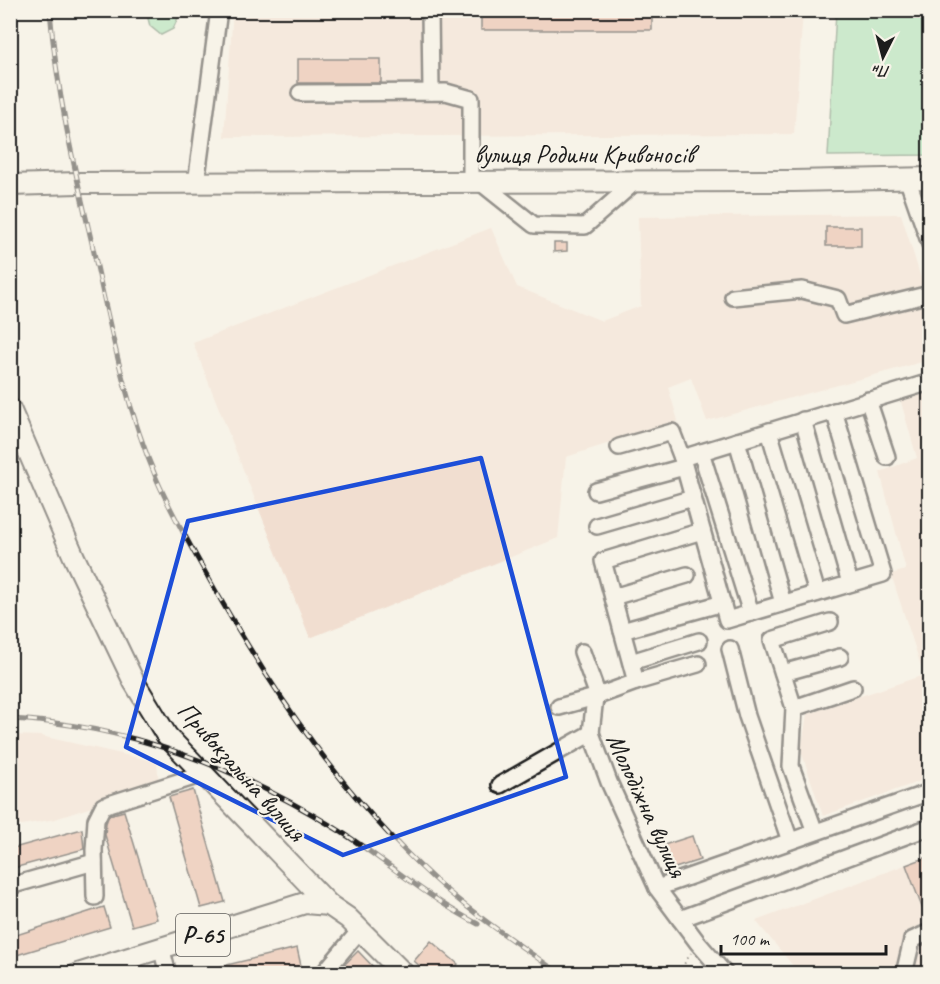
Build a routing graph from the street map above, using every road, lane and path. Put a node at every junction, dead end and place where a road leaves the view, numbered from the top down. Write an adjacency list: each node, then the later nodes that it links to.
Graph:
1 (219, 10): 9 (street)
2 (430, 10): 3 (street)
3 (431, 92): 4 (street); 8 (street)
4 (300, 93)
5 (907, 178): 6 (main road, вулиця Родини Кривоносів); 7 (main road, вулиця Родини Кривоносів); 11 (street)
6 (930, 178)
7 (636, 181): 8 (main road, вулиця Родини Кривоносів); 8 (street)
8 (476, 182): 9 (main road, вулиця Родини Кривоносів)
9 (196, 184): 10 (main road, вулиця Родини Кривоносів)
10 (10, 185)
11 (930, 244)
12 (930, 294): 13 (street)
13 (733, 297)
14 (930, 382): 15 (street)
15 (868, 400): 17 (street); 23 (street)
16 (10, 409): 51 (main road, Привокзальна вулиця)
17 (834, 411): 18 (street); 30 (street)
18 (803, 420): 19 (street); 30 (street)
19 (769, 431): 20 (street); 31 (street)
20 (737, 441): 22 (street); 34 (street)
21 (619, 447): 24 (street)
22 (701, 452): 24 (street); 35 (street)
23 (887, 458)
24 (683, 462): 25 (street); 26 (street)
25 (596, 491)
26 (693, 498): 27 (street); 28 (street)
27 (597, 526)
28 (702, 531): 32 (street); 33 (street)
29 (687, 575): 32 (street)
30 (850, 583): 31 (street)
31 (817, 593): 34 (street)
32 (613, 597): 37 (street)
33 (723, 603): 35 (street); 37 (street)
34 (783, 603): 35 (street)
35 (751, 613)
36 (830, 622): 44 (street)
37 (622, 631): 42 (street)
38 (699, 641): 42 (street)
39 (730, 649): 56 (street)
40 (582, 652): 47 (street)
41 (840, 657): 44 (street)
42 (631, 662): 45 (street)
43 (698, 664): 45 (street)
44 (783, 673): 49 (street)
45 (636, 682): 47 (street)
46 (852, 688): 49 (street)
47 (596, 697): 48 (street); 50 (street)
48 (560, 707)
49 (794, 708): 55 (street)
50 (591, 734): 52 (street, Молодіжна вулиця); 59 (street, Молодіжна вулиця)
51 (203, 774): 57 (street); 61 (main road, Привокзальна вулиця)
52 (500, 785)
53 (930, 792): 55 (street)
54 (930, 827): 62 (street)
55 (815, 832): 56 (street)
56 (790, 841): 59 (street)
57 (94, 862): 58 (street); 60 (street)
58 (10, 886)
59 (657, 888): 62 (street, Молодіжна вулиця)
60 (95, 897)
61 (328, 904): 63 (main road, Привокзальна вулиця); 66 (main road, Р-65)
62 (680, 919): 65 (street, Молодіжна вулиця)
63 (360, 930): 69 (street); 70 (main road, Привокзальна вулиця)
64 (930, 932): 73 (street)
65 (698, 943): 71 (path); 72 (street, Молодіжна вулиця)
66 (161, 948): 67 (main road, Р-65); 68 (street)
67 (78, 974)
68 (168, 974)
69 (323, 974)
70 (404, 974)
71 (678, 974)
72 (725, 974)
73 (904, 974)

